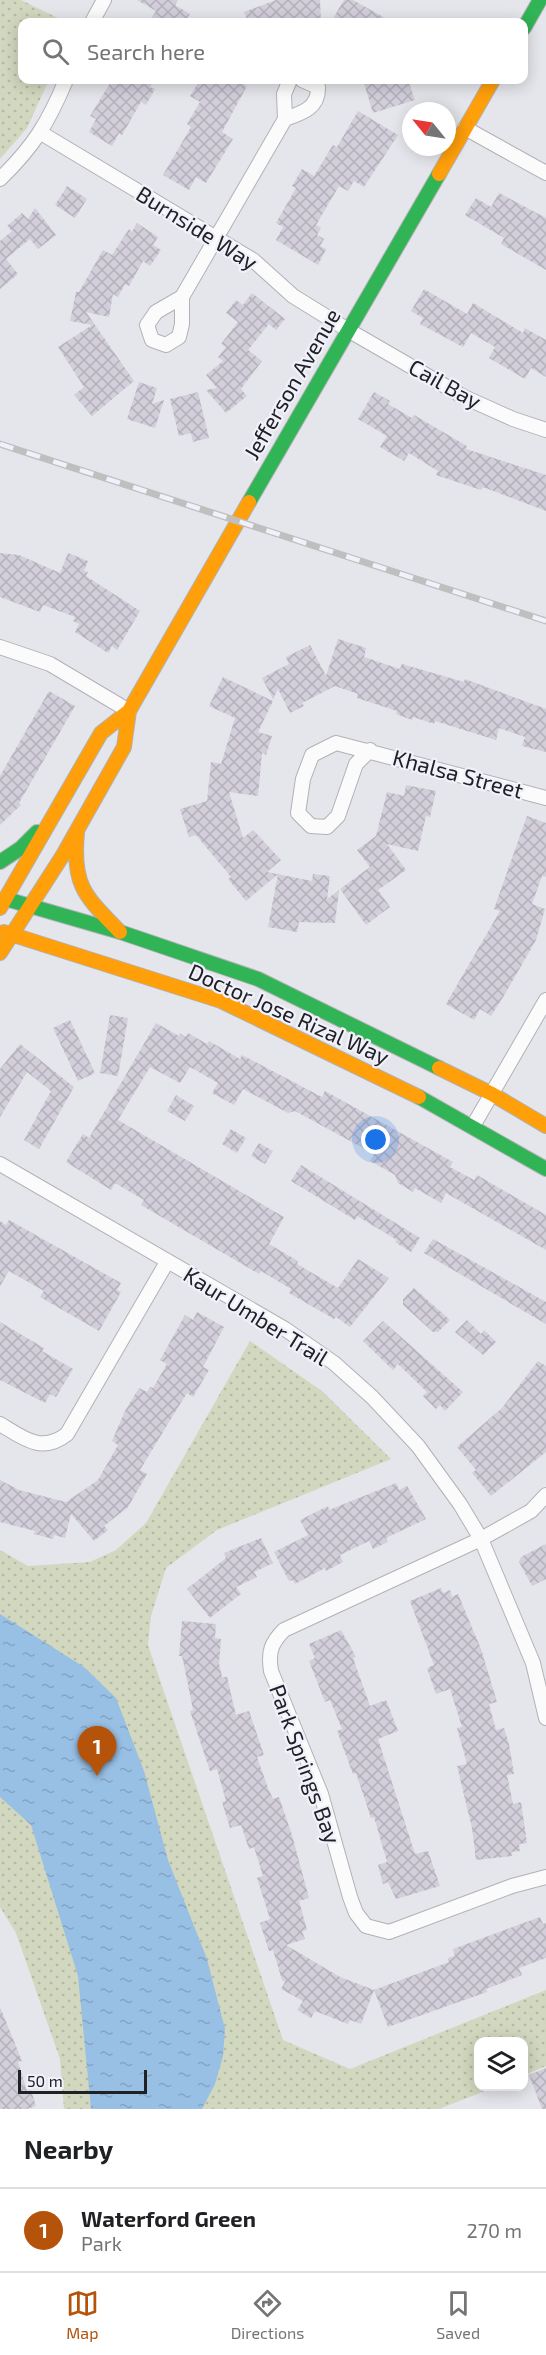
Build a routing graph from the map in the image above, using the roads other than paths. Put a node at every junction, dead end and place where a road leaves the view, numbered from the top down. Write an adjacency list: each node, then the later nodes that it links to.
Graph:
1 (104, 0): 3 (street)
2 (540, 0): 4 (street)
3 (94, 18)
4 (528, 21)
5 (64, 84): 11 (street)
6 (288, 84): 9 (street)
7 (311, 84): 9 (street)
8 (491, 84): 10 (street, Jefferson Avenue)
9 (285, 119): 14 (street)
10 (465, 128): 12 (street); 16 (street, Jefferson Avenue)
11 (41, 133): 13 (street); 14 (street, Burnside Way)
12 (546, 173)
13 (0, 179)
14 (216, 238): 15 (street); 16 (street, Burnside Way)
15 (182, 297)
16 (348, 330): 17 (street, Cail Bay); 19 (street, Jefferson Avenue)
17 (546, 430)
18 (0, 646): 19 (street)
19 (129, 711): 22 (street, Jefferson Avenue); 23 (street, Jefferson Avenue)
20 (370, 750): 20 (street, Khalsa Street); 21 (street, Khalsa Street)
21 (546, 798)
22 (54, 815): 24 (street); 25 (street, Jefferson Avenue)
23 (77, 828): 26 (street, Jefferson Avenue); 27 (street)
24 (0, 862)
25 (2, 902): 26 (street, Doctor Jose Rizal Way)
26 (31, 907): 27 (street, Doctor Jose Rizal Way); 28 (street, Jefferson Avenue)
27 (120, 932): 31 (street, Doctor Jose Rizal Way)
28 (7, 933): 29 (street, Jefferson Avenue); 32 (street, Doctor Jose Rizal Way)
29 (0, 953)
30 (546, 1000): 31 (street)
31 (492, 1094): 32 (street); 33 (street, Doctor Jose Rizal Way)
32 (473, 1126): 35 (street, Doctor Jose Rizal Way)
33 (546, 1126)
34 (0, 1164): 36 (street, Kaur Umber Trail)
35 (546, 1169)
36 (167, 1262): 37 (street); 39 (street, Kaur Umber Trail)
37 (0, 1424)
38 (546, 1495): 39 (street, Park Springs Bay)
39 (482, 1539): 40 (street, Kaur Umber Trail); 41 (street, Park Springs Bay)
40 (546, 1718)
41 (546, 1877)

